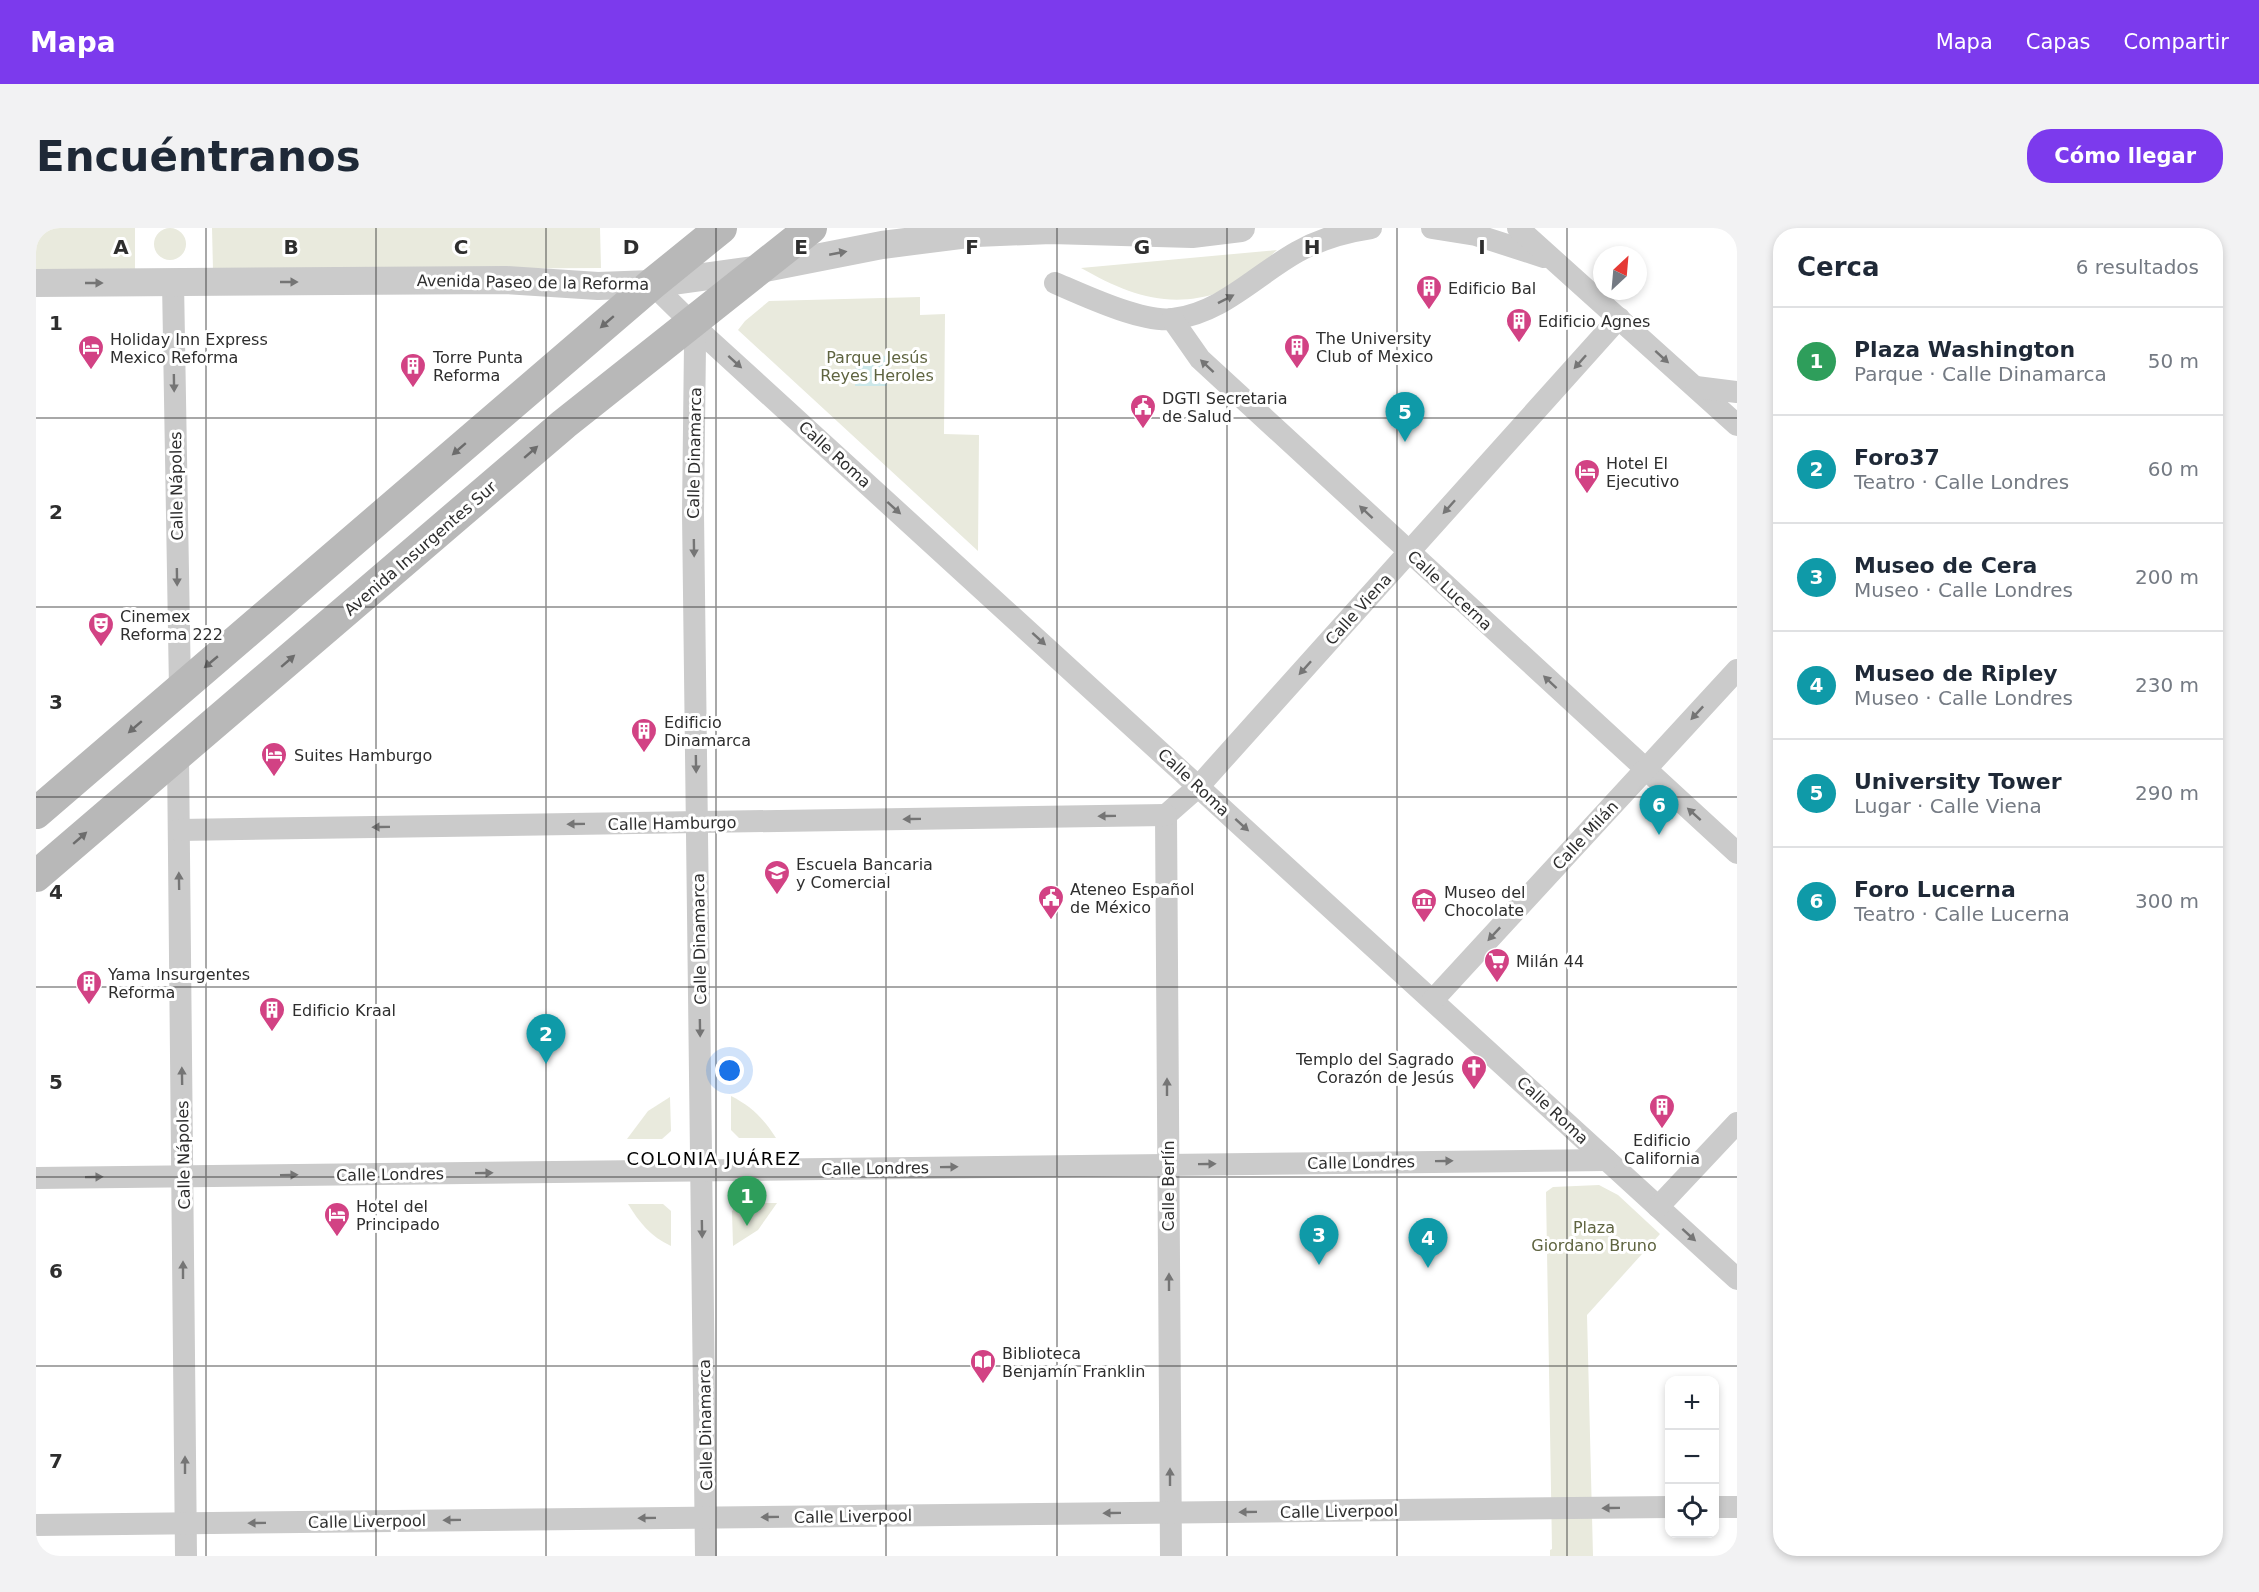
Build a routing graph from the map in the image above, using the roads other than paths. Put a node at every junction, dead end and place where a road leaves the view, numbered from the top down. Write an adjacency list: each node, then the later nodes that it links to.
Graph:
1 (722, 228): 12 (main road)
2 (811, 228): 8 (main road, Avenida Insurgentes Sur)
3 (1241, 228): 8 (street, Avenida Paseo de la Reforma, one-way to 3)
4 (1371, 228): 14 (street, one-way to 4)
5 (1432, 228): 7 (street)
6 (1518, 228): 7 (street)
7 (1551, 259): 13 (street)
8 (760, 268): 12 (street, Avenida Paseo de la Reforma); 15 (main road, Avenida Insurgentes Sur)
9 (173, 282): 10 (street, Avenida Paseo de la Reforma, one-way to 9); 12 (street, Avenida Paseo de la Reforma, one-way to 12); 21 (street, Calle Nápoles, one-way to 21)
10 (36, 283)
11 (1055, 283): 14 (street)
12 (652, 284): 15 (street, Calle Roma); 21 (main road, one-way to 21)
13 (1619, 318): 16 (street, one-way to 16); 19 (street, Calle Viena, one-way to 19)
14 (1172, 319): 19 (street, Calle Lucerna, one-way to 14)
15 (692, 322): 22 (main road, Avenida Insurgentes Sur, one-way to 15); 24 (street, Calle Roma, one-way to 24); 27 (street, Calle Dinamarca, one-way to 27)
16 (1696, 387): 17 (street); 18 (street)
17 (1737, 392)
18 (1737, 425)
19 (1409, 552): 23 (street, Calle Lucerna, one-way to 19); 24 (street, Calle Viena, one-way to 24)
20 (1737, 670): 23 (street, Calle Milán, one-way to 23)
21 (180, 689): 25 (main road, one-way to 25)
22 (178, 755): 28 (street, Calle Nápoles); 30 (main road, Avenida Insurgentes Sur, one-way to 22)
23 (1645, 770): 29 (street, Calle Lucerna, one-way to 23); 31 (street, Calle Milán, one-way to 31)
24 (1198, 786): 26 (street, Calle Viena); 31 (street, Calle Roma, one-way to 31)
25 (36, 813)
26 (1166, 815): 27 (street, Calle Hamburgo, one-way to 27); 34 (street, Calle Berlín, one-way to 26)
27 (697, 822): 28 (street, Calle Hamburgo, one-way to 28); 35 (street, Calle Dinamarca, one-way to 35)
28 (179, 830): 36 (street, Calle Nápoles, one-way to 28)
29 (1737, 853)
30 (36, 876)
31 (1432, 1000): 33 (street, Calle Roma)
32 (1737, 1123): 38 (street)
33 (1607, 1160): 34 (street, Calle Londres, one-way to 33); 38 (street, Calle Roma)
34 (1168, 1164): 35 (street, Calle Londres, one-way to 34); 43 (street, Calle Berlín, one-way to 34)
35 (701, 1171): 36 (street, Calle Londres, one-way to 35); 44 (street, Calle Dinamarca, one-way to 44)
36 (183, 1176): 37 (street, Calle Londres, one-way to 36); 45 (street, Calle Nápoles, one-way to 36)
37 (36, 1178)
38 (1658, 1207): 39 (street, Calle Roma, one-way to 39)
39 (1737, 1279)
40 (1665, 1507): 43 (street, Calle Liverpool, one-way to 43)
41 (1719, 1507): 42 (street)
42 (1737, 1507)
43 (1170, 1513): 44 (street, Calle Liverpool, one-way to 44); 49 (street, Calle Berlín)
44 (706, 1518): 45 (street, Calle Liverpool, one-way to 45); 48 (street, Calle Dinamarca)
45 (185, 1523): 46 (street, Calle Liverpool); 47 (street, Calle Nápoles)
46 (36, 1525)
47 (186, 1556)
48 (706, 1556)
49 (1171, 1556)

